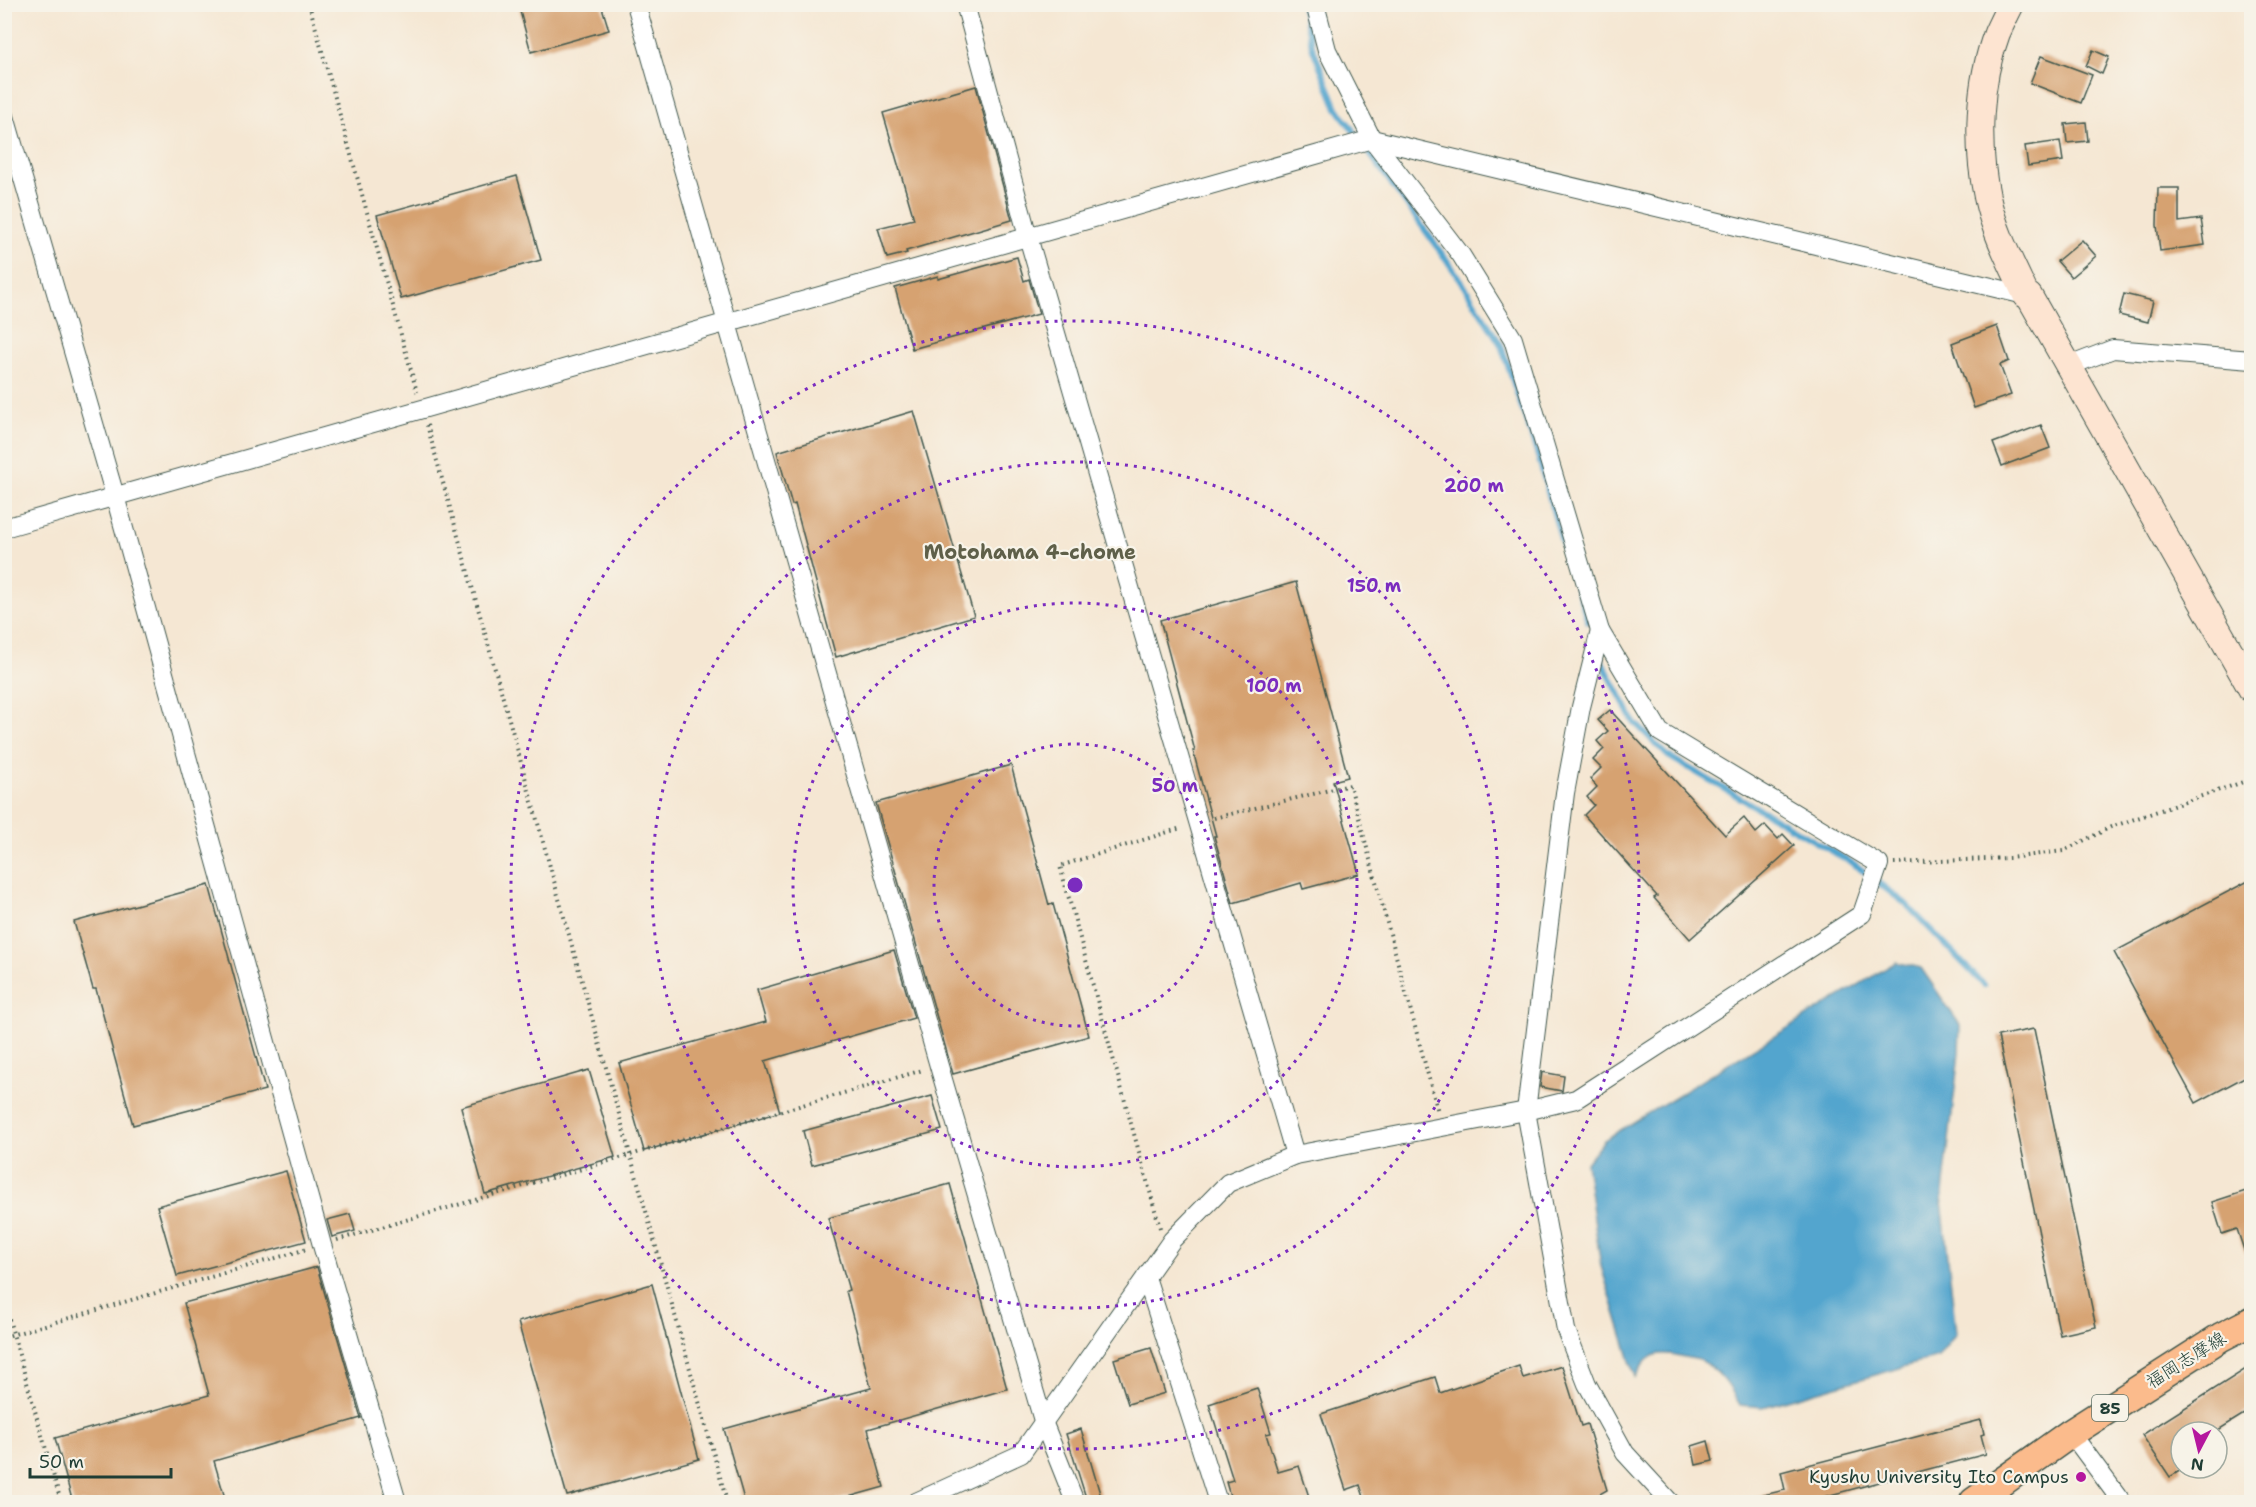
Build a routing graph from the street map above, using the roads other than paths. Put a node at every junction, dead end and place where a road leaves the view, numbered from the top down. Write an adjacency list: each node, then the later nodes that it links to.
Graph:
1 (636, 4): 9 (street)
2 (965, 4): 7 (street)
3 (1316, 4): 6 (street)
4 (2011, 4): 8 (street)
5 (4, 113): 12 (street)
6 (1365, 141): 7 (street); 8 (street); 14 (street)
7 (1028, 237): 9 (street); 17 (street)
8 (2029, 296): 11 (street)
9 (727, 322): 12 (street); 20 (street)
10 (2252, 360): 11 (street)
11 (2069, 366): 15 (street)
12 (115, 496): 13 (street); 22 (street)
13 (4, 528)
14 (1600, 631): 16 (street); 16 (street)
15 (2252, 690)
16 (1526, 1110): 17 (street); 26 (street)
17 (1295, 1155): 18 (street)
18 (1146, 1277): 20 (street); 25 (street)
19 (2252, 1321): 21 (main road, 福岡志摩線 / 85)
20 (1044, 1424): 23 (street); 24 (street)
21 (2071, 1433): 27 (main road, 福岡志摩線 / 85); 28 (street)
22 (397, 1503)
23 (916, 1503)
24 (1075, 1503)
25 (1218, 1503)
26 (1670, 1503)
27 (1974, 1503)
28 (2122, 1503)

